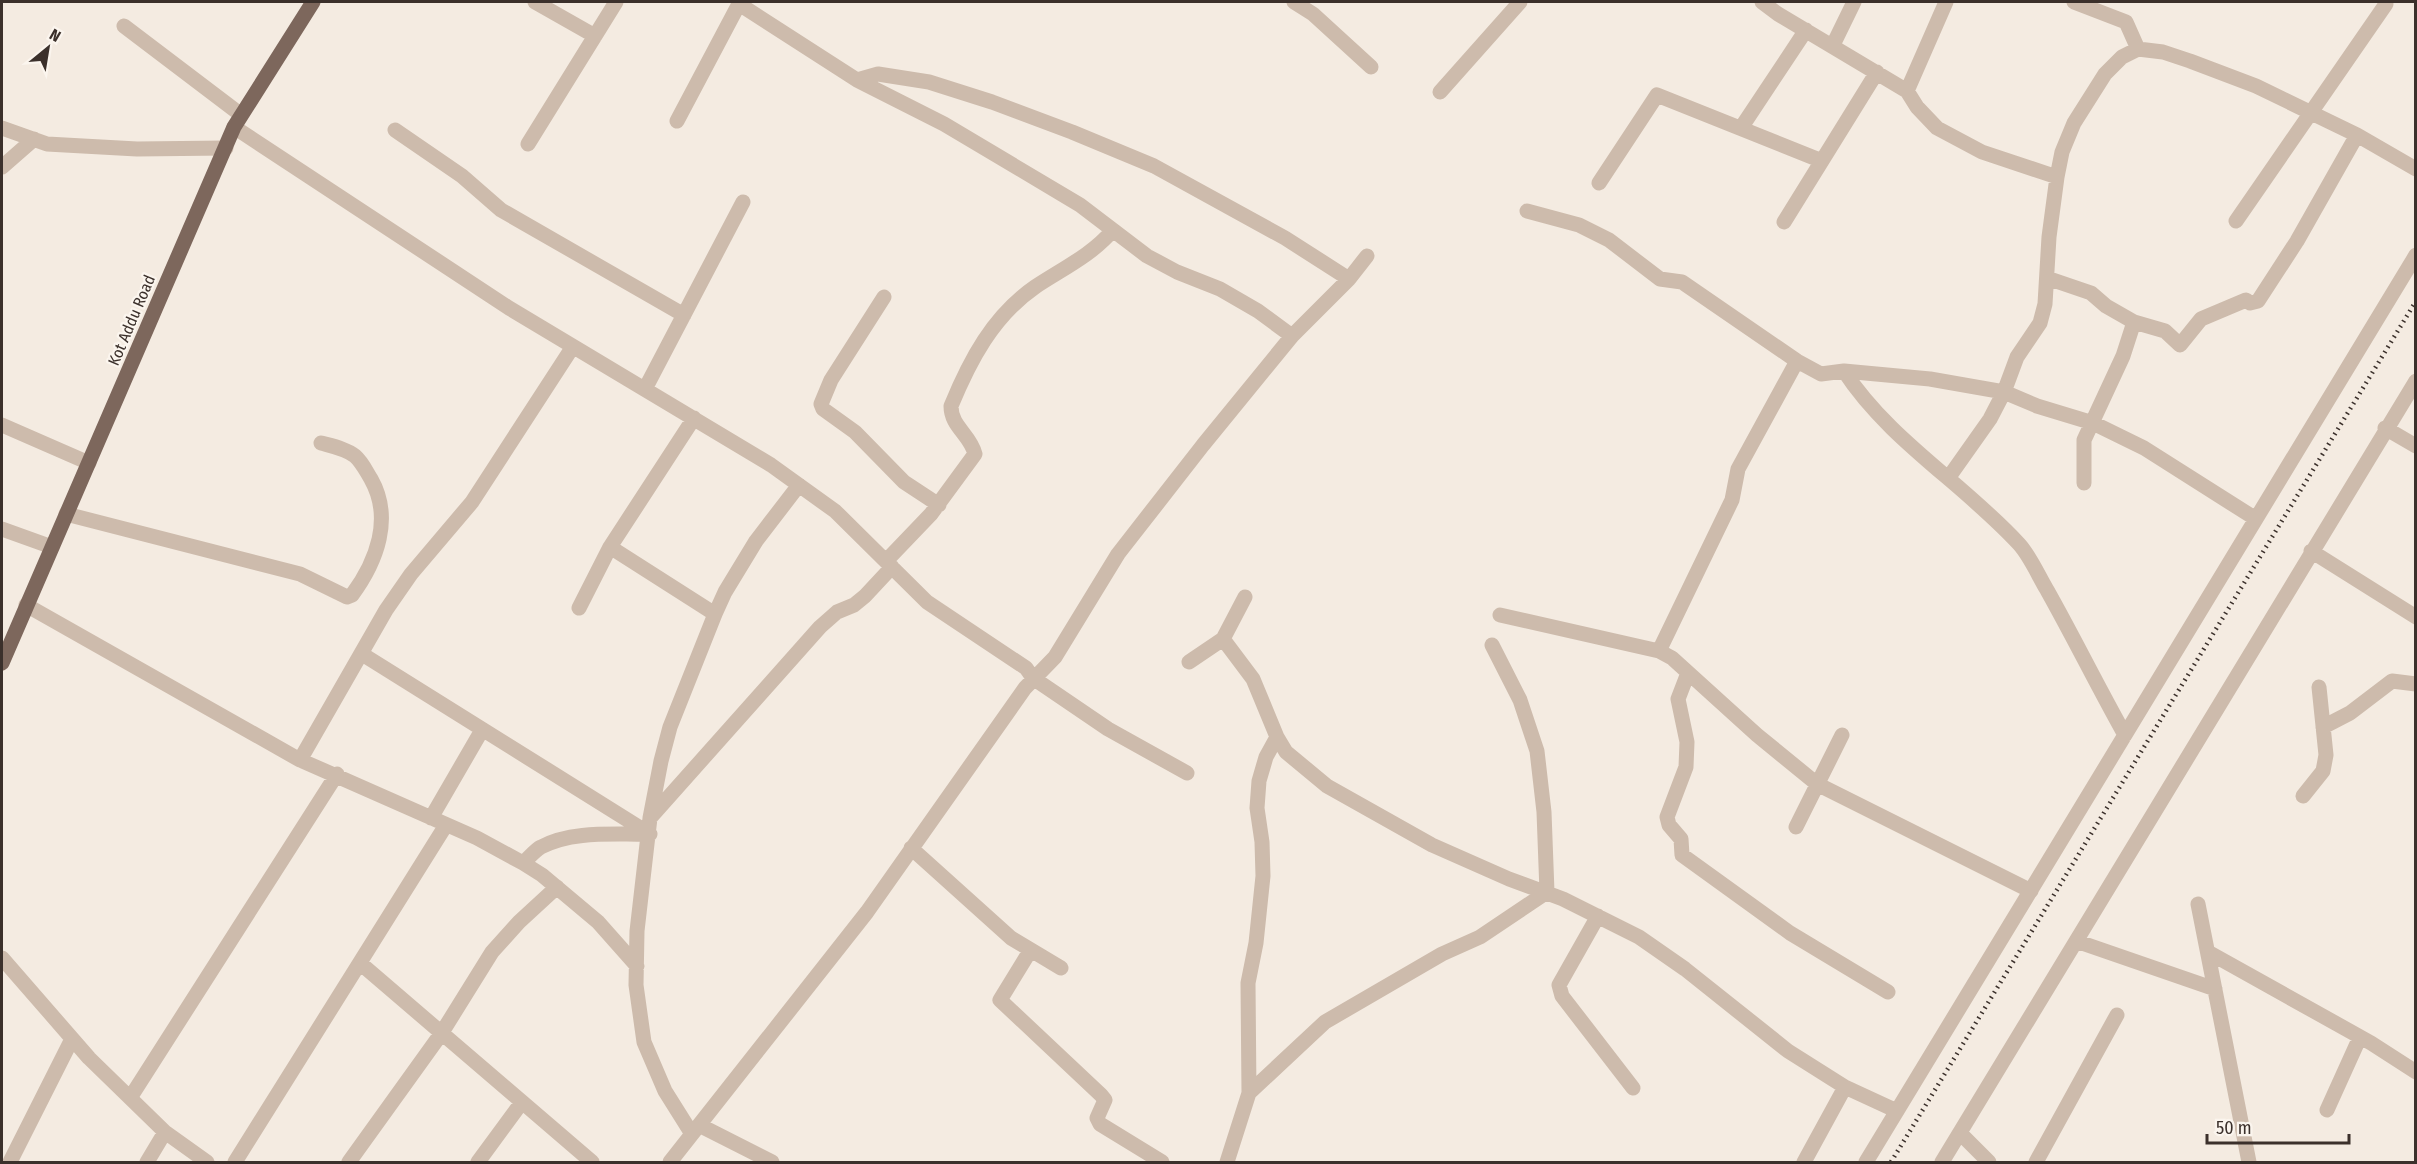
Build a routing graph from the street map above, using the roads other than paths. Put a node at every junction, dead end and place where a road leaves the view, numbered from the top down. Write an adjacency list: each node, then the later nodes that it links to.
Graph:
1 (313, 2): 23 (main road, Kot Addu Road)
2 (535, 2): 14 (street)
3 (616, 2): 14 (street)
4 (1294, 2): 17 (street)
5 (1520, 2): 21 (street)
6 (1762, 2): 13 (street)
7 (1854, 2): 15 (street)
8 (1946, 2): 20 (street)
9 (2074, 2): 16 (street)
10 (740, 3): 19 (street); 24 (street)
11 (2386, 4): 22 (street)
12 (124, 26): 23 (street)
13 (1806, 30): 15 (street); 26 (street)
14 (595, 36): 30 (street)
15 (1833, 45): 18 (street)
16 (2138, 49): 22 (street); 35 (street)
17 (1371, 68)
18 (1877, 72): 20 (street); 32 (street)
19 (857, 80): 42 (street); 46 (street)
20 (1907, 91): 35 (street)
21 (1440, 92)
22 (2311, 113): 28 (street); 40 (street)
23 (237, 121): 31 (main road, Kot Addu Road); 51 (street)
24 (677, 121)
25 (2, 128): 29 (street)
26 (1741, 128): 32 (street); 37 (street)
27 (395, 130): 48 (street)
28 (2357, 135): 34 (street); 49 (street)
29 (34, 139): 31 (street); 33 (street)
30 (528, 144)
31 (226, 148): 63 (main road, Kot Addu Road)
32 (1822, 161): 41 (street)
33 (4, 164): 36 (street)
34 (2415, 169)
35 (2057, 177): 45 (street)
36 (2, 181)
37 (1599, 183)
38 (743, 202): 48 (street)
39 (1527, 211): 52 (street)
40 (2236, 221)
41 (1784, 222)
42 (1113, 230): 50 (street); 67 (street)
43 (2415, 255): 69 (street)
44 (1367, 256): 46 (street)
45 (2047, 278): 49 (street); 56 (street)
46 (1349, 279): 50 (street)
47 (884, 297): 67 (street)
48 (684, 315): 55 (street)
49 (2134, 322): 58 (street)
50 (1292, 336): 88 (street)
51 (572, 348): 55 (street); 84 (street)
52 (1797, 361): 53 (street); 83 (street)
53 (1844, 371): 56 (street); 64 (street)
54 (2415, 381): 60 (street)
55 (645, 388): 57 (street)
56 (2004, 392): 58 (street); 64 (street)
57 (694, 418): 66 (street); 72 (street)
58 (2093, 423): 65 (street); 69 (street)
59 (2, 425): 63 (street)
60 (2385, 428): 62 (street); 73 (street)
61 (321, 443): 68 (street)
62 (2415, 446)
63 (89, 463): 68 (main road, Kot Addu Road)
64 (1949, 477): 94 (street)
65 (2084, 483)
66 (799, 485): 74 (street); 78 (street)
67 (939, 505): 74 (street)
68 (66, 514): 71 (main road, Kot Addu Road)
69 (2256, 519): 94 (street)
70 (2, 529): 71 (street)
71 (52, 547): 76 (main road, Kot Addu Road)
72 (610, 547): 77 (street); 78 (street)
73 (2311, 551): 80 (street); 113 (street)
74 (889, 564): 88 (street); 102 (street)
75 (1245, 597): 81 (street)
76 (26, 605): 86 (main road, Kot Addu Road); 96 (street)
77 (579, 608)
78 (715, 614): 102 (street)
79 (1500, 615): 83 (street)
80 (2415, 617)
81 (1223, 639): 85 (street); 95 (street)
82 (1492, 645): 110 (street)
83 (1659, 651): 87 (street)
84 (362, 654): 92 (street); 96 (street)
85 (1189, 662)
86 (2, 663)
87 (1688, 673): 99 (street); 121 (street)
88 (1033, 678): 97 (street); 106 (street)
89 (2415, 684): 91 (street)
90 (2319, 687): 91 (street)
91 (2323, 727): 100 (street)
92 (482, 730): 101 (street); 105 (street)
93 (1842, 735): 99 (street)
94 (2125, 735): 109 (street)
95 (1277, 736): 110 (street); 129 (street)
96 (300, 760): 98 (street)
97 (1187, 772)
98 (337, 774): 101 (street); 130 (street)
99 (1817, 784): 104 (street); 109 (street)
100 (2303, 796)
101 (431, 818): 103 (street)
102 (650, 818): 105 (street)
103 (446, 825): 107 (street); 117 (street)
104 (1796, 827)
105 (650, 834): 107 (street); 118 (street)
106 (912, 848): 114 (street); 134 (street)
107 (523, 863): 108 (street)
108 (557, 887): 118 (street); 123 (street)
109 (2031, 891): 133 (street)
110 (1547, 892): 112 (street); 129 (street)
111 (2198, 904): 115 (street)
112 (1598, 916): 127 (street); 128 (street)
113 (2076, 941): 120 (street); 136 (street)
114 (1030, 951): 119 (street); 146 (street)
115 (2208, 952): 120 (street); 124 (street)
116 (2, 958): 125 (street)
117 (360, 963): 123 (street); 141 (street)
118 (637, 966): 134 (street)
119 (1061, 968)
120 (2215, 989): 153 (street)
121 (1888, 992)
122 (2116, 1014): 152 (street)
123 (441, 1034): 131 (street); 142 (street)
124 (2361, 1037): 126 (street); 132 (street)
125 (72, 1039): 130 (street); 138 (street)
126 (2415, 1072)
127 (1845, 1087): 133 (street); 148 (street)
128 (1633, 1088)
129 (1249, 1093): 147 (street)
130 (130, 1098): 135 (street)
131 (522, 1102): 137 (street); 143 (street)
132 (2327, 1110)
133 (1897, 1111): 149 (street)
134 (696, 1130): 144 (street); 145 (street)
135 (165, 1132): 139 (street); 140 (street)
136 (1960, 1133): 150 (street); 151 (street)
137 (587, 1161)
138 (9, 1162)
139 (147, 1162)
140 (207, 1162)
141 (235, 1162)
142 (349, 1162)
143 (478, 1162)
144 (670, 1162)
145 (772, 1162)
146 (1162, 1162)
147 (1227, 1162)
148 (1804, 1162)
149 (1866, 1162)
150 (1942, 1162)
151 (1989, 1162)
152 (2036, 1162)
153 (2249, 1162)

